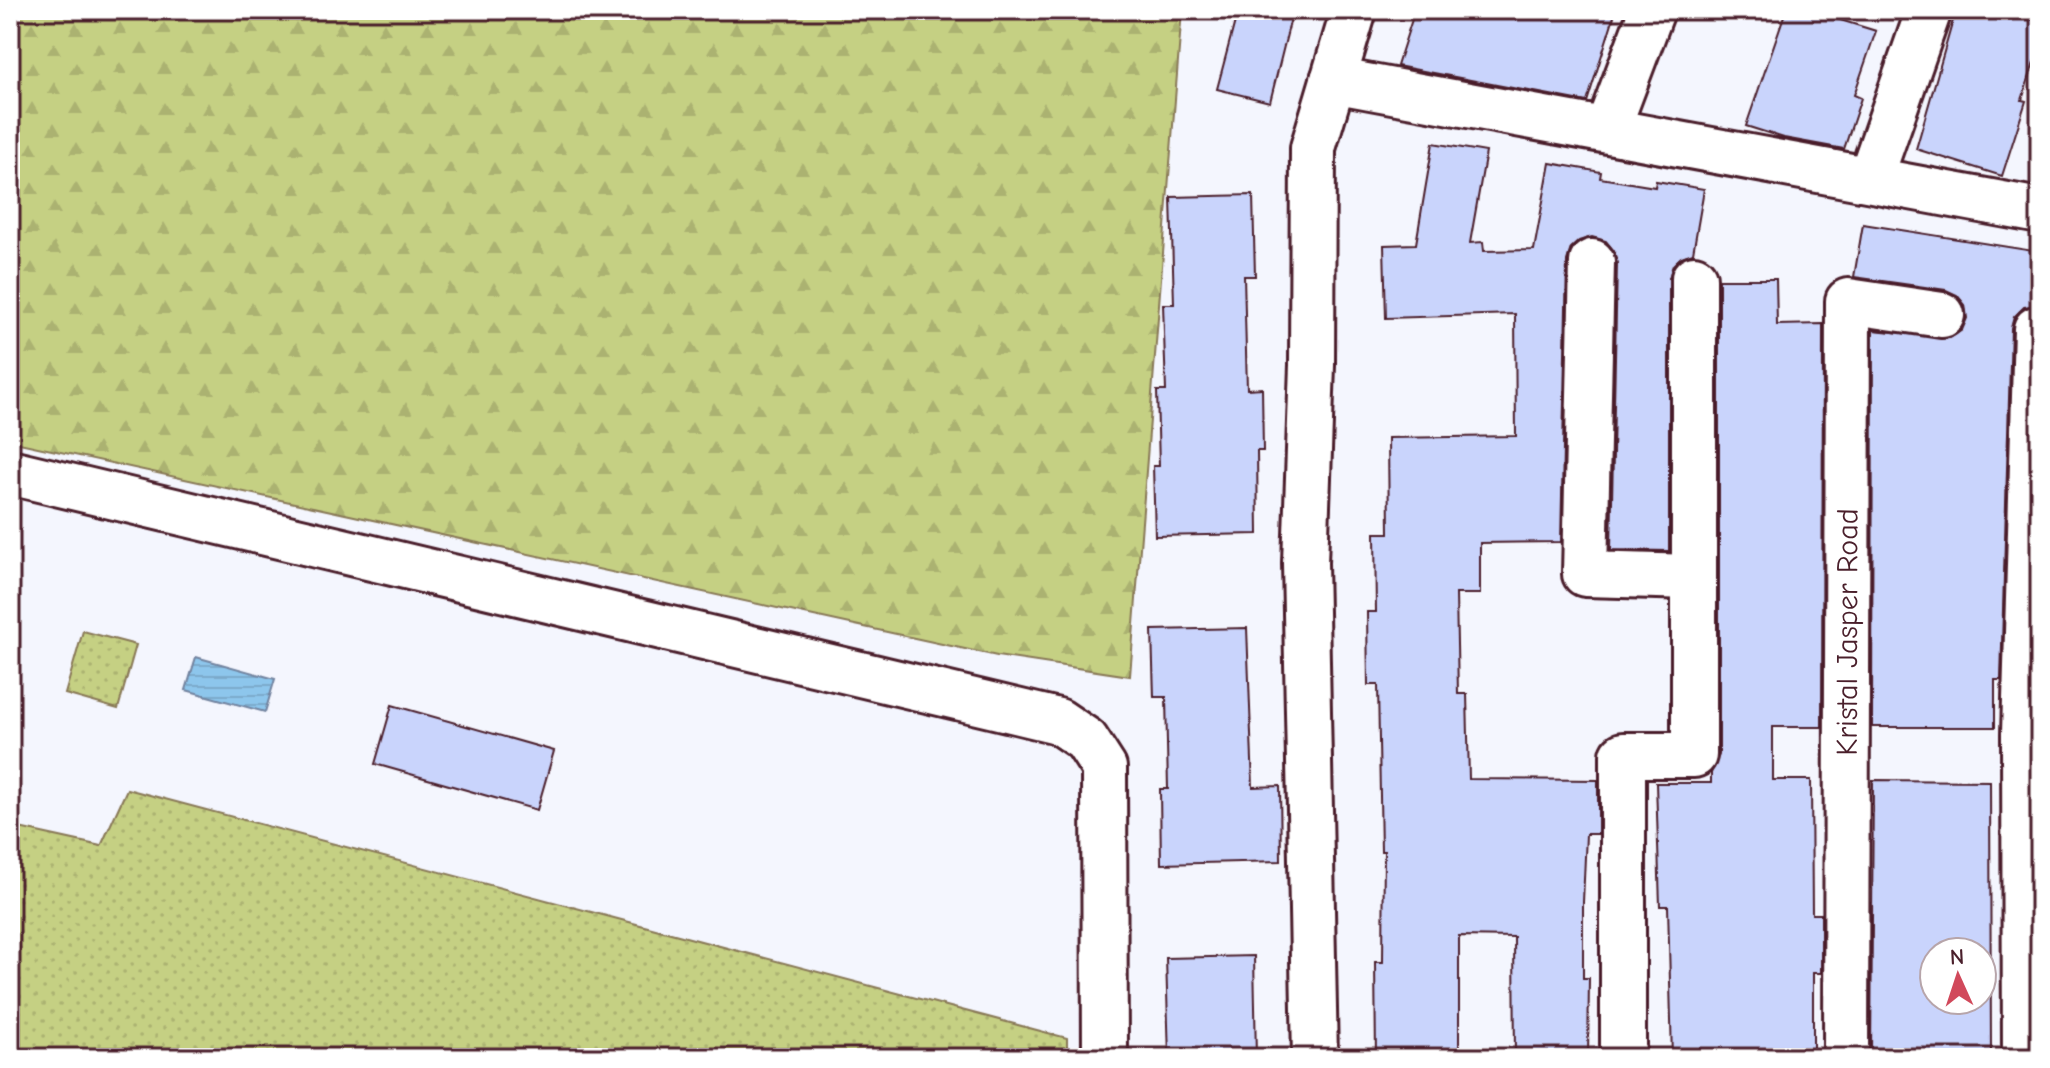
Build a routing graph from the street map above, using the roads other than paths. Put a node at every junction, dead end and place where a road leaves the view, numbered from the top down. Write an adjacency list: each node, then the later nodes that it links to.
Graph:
1 (1354, 10): 4 (street)
2 (1652, 10): 5 (street)
3 (1929, 10): 6 (street)
4 (1333, 80): 5 (street); 16 (street)
5 (1607, 130): 6 (street)
6 (1870, 179): 7 (street)
7 (2040, 211)
8 (1592, 262): 13 (street)
9 (1694, 278): 13 (street)
10 (1942, 315): 18 (street, Kristal Jasper Road)
11 (2036, 329): 14 (street)
12 (10, 472): 15 (street)
13 (1694, 577): 17 (street)
14 (2032, 734): 19 (street)
15 (1105, 1058)
16 (1315, 1058)
17 (1623, 1058)
18 (1846, 1058)
19 (2025, 1058)

